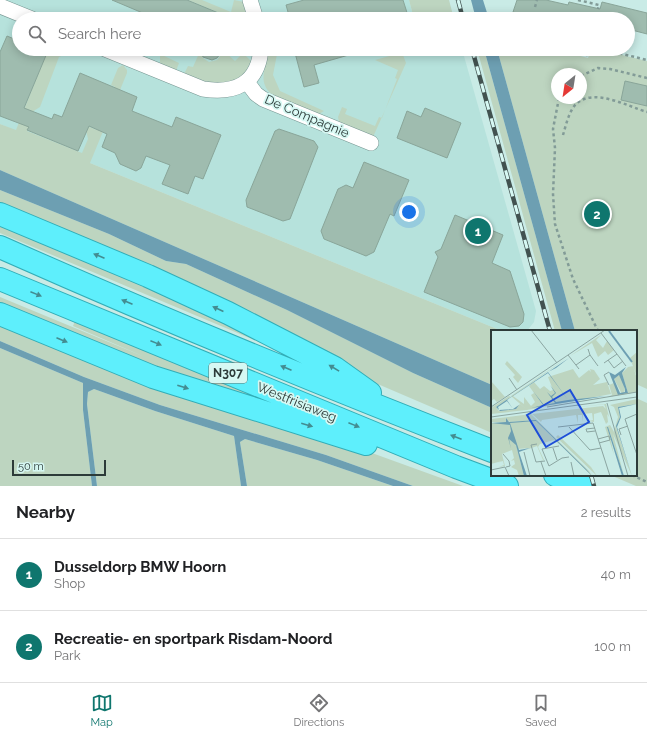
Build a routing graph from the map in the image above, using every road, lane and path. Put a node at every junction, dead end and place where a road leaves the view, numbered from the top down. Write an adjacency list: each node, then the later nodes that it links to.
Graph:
1 (250, 0): 8 (street)
2 (537, 0): 5 (path)
3 (578, 0): 6 (path)
4 (0, 6): 7 (street)
5 (535, 7)
6 (598, 9)
7 (15, 12)
8 (254, 12)
9 (122, 56): 15 (street)
10 (260, 56): 15 (street)
11 (631, 56): 12 (path)
12 (647, 60)
13 (587, 73): 14 (path)
14 (647, 78)
15 (247, 82): 19 (street, De Compagnie)
16 (558, 104): 24 (path)
17 (647, 112): 18 (path)
18 (563, 135)
19 (371, 143)
20 (0, 214): 25 (highway, N307, one-way to 20)
21 (0, 247): 25 (highway, Westfrisiaweg / N307, one-way to 21)
22 (0, 279): 27 (highway, Westfrisiaweg / N307, one-way to 27)
23 (0, 314): 27 (highway, N307, one-way to 27)
24 (598, 330)
25 (400, 415): 26 (highway, Westfrisiaweg / N307, one-way to 25)
26 (491, 451)
27 (456, 467): 31 (highway, Westfrisiaweg / N307)
28 (558, 476): 32 (highway)
29 (634, 476): 30 (path)
30 (647, 482)
31 (507, 486)
32 (583, 486)

